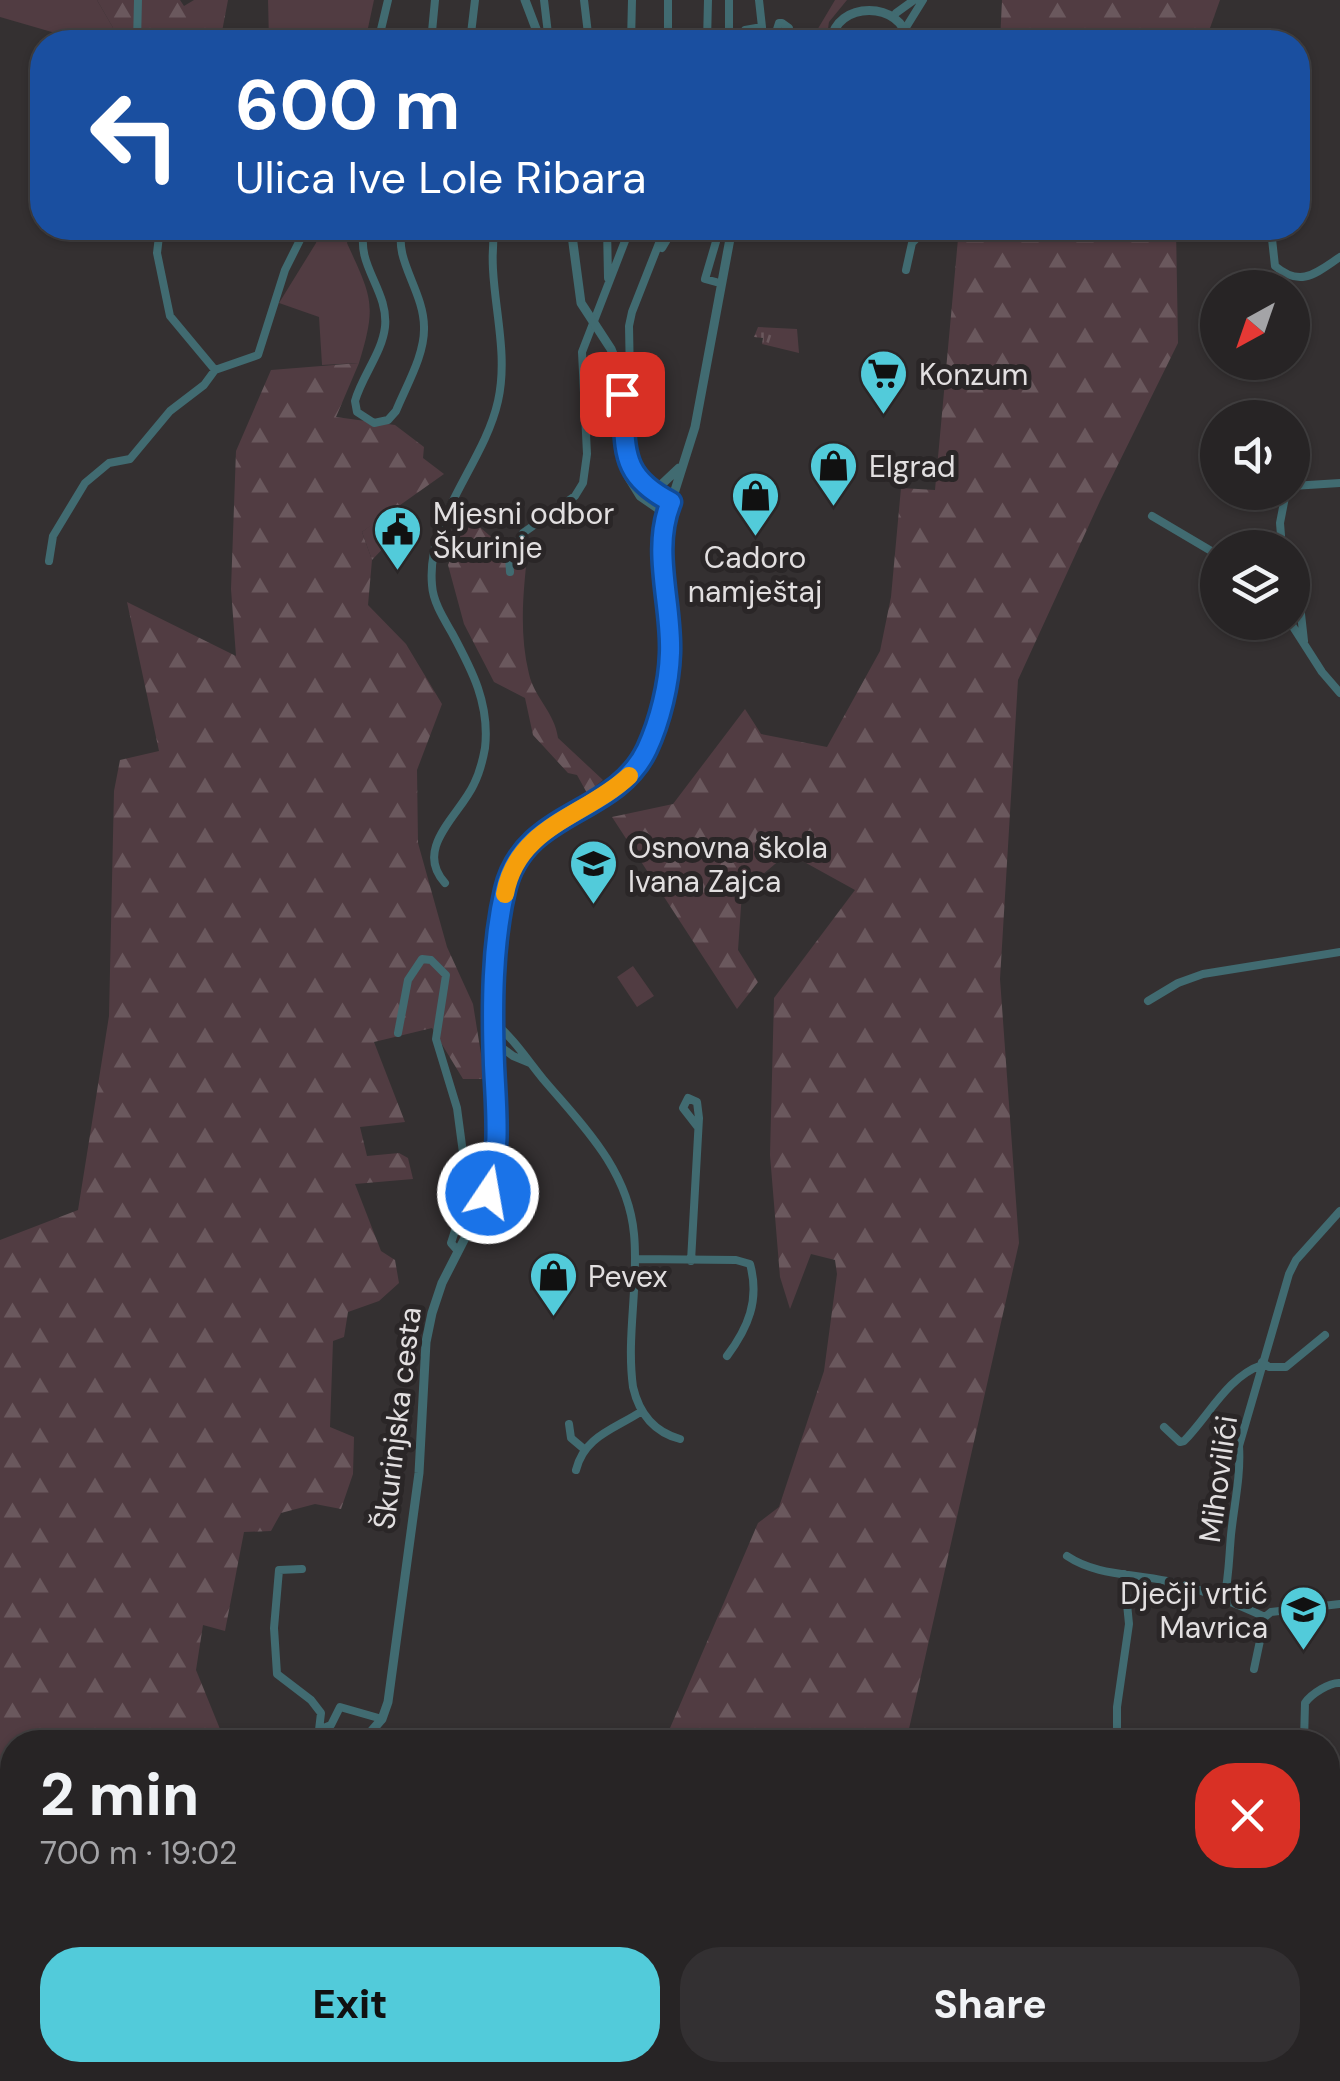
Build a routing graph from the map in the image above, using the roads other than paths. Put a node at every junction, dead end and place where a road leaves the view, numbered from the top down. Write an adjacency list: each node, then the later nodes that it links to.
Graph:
1 (138, 0): 19 (street)
2 (388, 0): 20 (street)
3 (435, 0): 21 (street)
4 (474, 0): 22 (street)
5 (525, 0): 23 (street)
6 (544, 0): 24 (street)
7 (584, 0): 25 (street)
8 (632, 0): 26 (street)
9 (668, 0): 27 (street)
10 (708, 0): 28 (street)
11 (729, 0): 29 (street)
12 (759, 0): 30 (street)
13 (914, 0): 17 (street)
14 (922, 0): 18 (street)
15 (873, 1): 16 (street); 17 (street)
16 (851, 4): 31 (street)
17 (896, 14): 18 (street)
18 (906, 29)
19 (137, 30)
20 (381, 30)
21 (433, 30)
22 (471, 30)
23 (536, 30)
24 (548, 30)
25 (588, 30)
26 (632, 30)
27 (668, 30)
28 (707, 30)
29 (728, 30)
30 (744, 30)
31 (834, 30)
32 (159, 240): 52 (street)
33 (301, 240): 52 (street)
34 (364, 240): 35 (street)
35 (400, 240)
36 (494, 240): 69 (street)
37 (572, 240): 51 (street)
38 (606, 240): 50 (street)
39 (625, 240): 50 (street)
40 (661, 240): 46 (street)
41 (666, 240): 46 (street)
42 (719, 240): 49 (street)
43 (730, 240): 55 (street)
44 (915, 240): 48 (street)
45 (1272, 240): 47 (street)
46 (658, 251): 53 (street)
47 (1340, 257)
48 (906, 270)
49 (716, 282)
50 (608, 284): 51 (street)
51 (594, 323): 53 (street); 64 (street)
52 (215, 370): 63 (street)
53 (621, 385): 54 (street)
54 (628, 464): 58 (street); 60 (street)
55 (680, 466): 58 (street); 59 (street)
56 (1340, 483): 57 (street)
57 (1310, 485)
58 (647, 488): 59 (street)
59 (671, 502): 60 (street)
60 (666, 514): 72 (street, Škurinjska cesta)
61 (1152, 516): 62 (street)
62 (1200, 544)
63 (49, 562)
64 (510, 572)
65 (1300, 640): 67 (street)
66 (1303, 640): 67 (street)
67 (1304, 646): 68 (street)
68 (1340, 693)
69 (445, 883)
70 (1340, 952): 71 (street)
71 (1148, 1001)
72 (493, 1022): 74 (street, Škurinjska cesta); 76 (street)
73 (398, 1033): 80 (street)
74 (494, 1042): 75 (street); 77 (street, Škurinjska cesta)
75 (513, 1056): 76 (street); 77 (street)
76 (530, 1063): 81 (street)
77 (494, 1069): 80 (street, Škurinjska cesta)
78 (697, 1126): 82 (street)
79 (1340, 1210): 85 (street, Mihovilići)
80 (458, 1251): 100 (street, Škurinjska cesta)
81 (635, 1259): 82 (street); 86 (street)
82 (690, 1261): 84 (street)
83 (1325, 1335): 85 (street, Mihovilići)
84 (727, 1356)
85 (1262, 1364): 88 (street, Mihovilići); 95 (street, Mihovilići)
86 (642, 1411): 89 (street); 90 (street)
87 (569, 1424): 90 (street)
88 (1164, 1427)
89 (680, 1439)
90 (584, 1449): 91 (street)
91 (576, 1470)
92 (1067, 1556): 94 (street)
93 (302, 1569): 101 (street)
94 (1124, 1574): 95 (street); 103 (street)
95 (1224, 1599): 97 (street)
96 (1340, 1604): 97 (street)
97 (1264, 1618): 98 (street)
98 (1254, 1669)
99 (1340, 1683): 104 (street)
100 (382, 1719): 101 (street); 102 (street, Škurinjska cesta)
101 (319, 1730)
102 (372, 1730)
103 (1117, 1730)
104 (1304, 1730)

